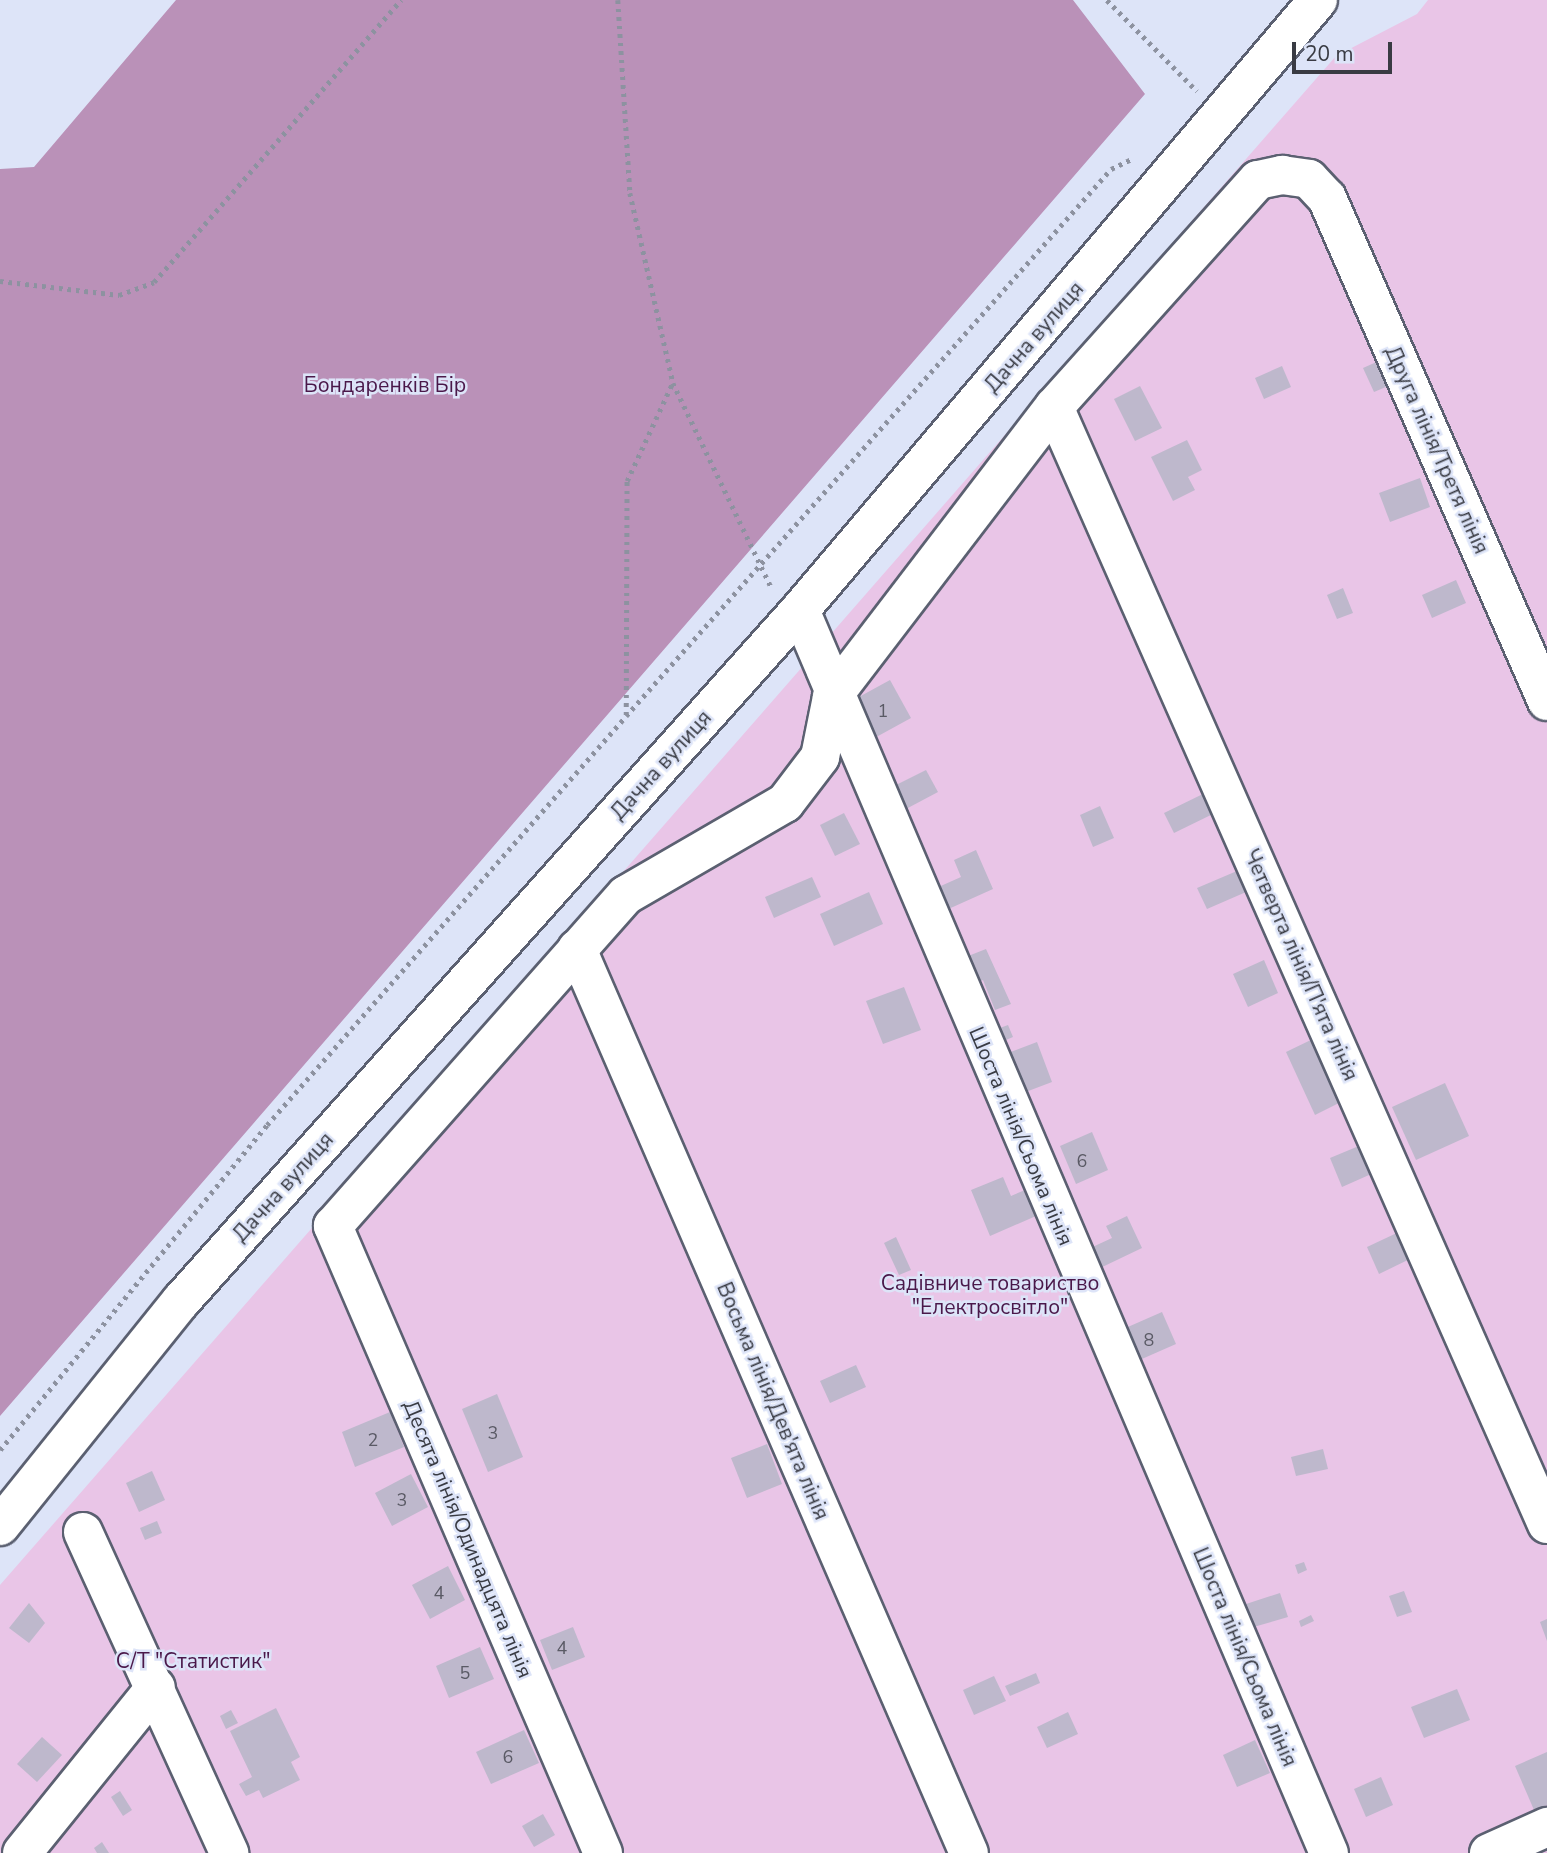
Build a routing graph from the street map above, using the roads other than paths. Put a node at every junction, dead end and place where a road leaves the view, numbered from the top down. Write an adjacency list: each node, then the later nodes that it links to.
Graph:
1 (1318, 0): 3 (street, Дачна вулиця)
2 (1055, 407): 4 (street); 5 (street, Друга лінія/Третя лінія); 7 (street, Четверта лінія/П'ята лінія)
3 (794, 616): 4 (street, Шоста лінія/Сьома лінія); 8 (street, Дачна вулиця)
4 (832, 697): 6 (street); 16 (street, Шоста лінія/Сьома лінія)
5 (1547, 701)
6 (577, 949): 14 (street, Десята лінія/Одинадцята лінія); 15 (street, Восьма лінія/Дев'ята лінія)
7 (1547, 1524)
8 (0, 1526)
9 (83, 1532): 10 (street)
10 (156, 1687): 12 (street); 13 (street)
11 (1547, 1827): 17 (street)
12 (22, 1853)
13 (229, 1853)
14 (603, 1853)
15 (969, 1853)
16 (1329, 1853)
17 (1489, 1853)

